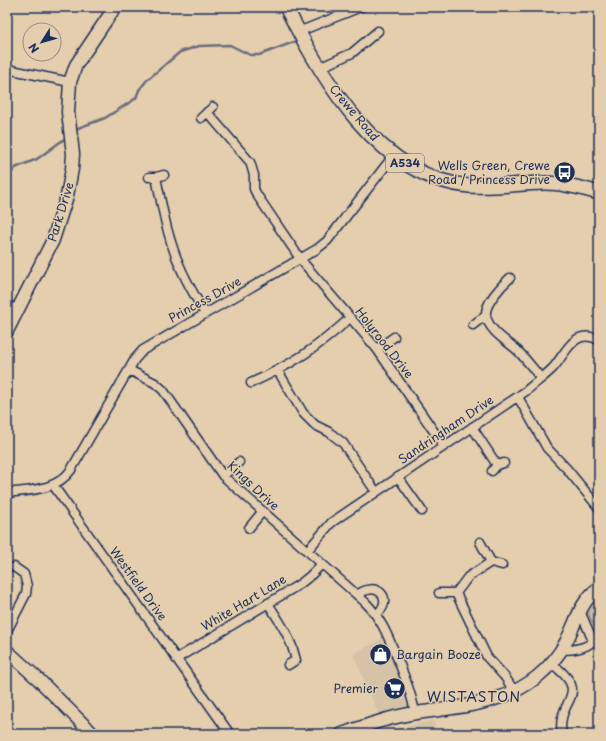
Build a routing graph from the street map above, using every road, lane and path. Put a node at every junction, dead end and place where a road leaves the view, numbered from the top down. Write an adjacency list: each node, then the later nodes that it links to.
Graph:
1 (114, 7): 8 (street, Park Drive)
2 (286, 7): 5 (main road, Crewe Road / A534)
3 (360, 7): 5 (street)
4 (378, 31): 6 (street)
5 (298, 32): 6 (main road, Crewe Road / A534)
6 (318, 68): 10 (main road, Crewe Road / A534)
7 (7, 69): 8 (street)
8 (70, 82): 16 (street, Park Drive)
9 (207, 112): 13 (street, Holyrood Drive)
10 (394, 155): 12 (main road, Crewe Road / A534); 13 (street, Princess Drive)
11 (156, 176): 17 (street)
12 (599, 193)
13 (301, 260): 17 (street, Princess Drive); 19 (street, Holyrood Drive)
14 (510, 278): 18 (street)
15 (7, 304): 16 (street)
16 (18, 311): 21 (street, Park Drive)
17 (205, 314): 25 (street, Princess Drive)
18 (486, 316): 20 (street); 27 (street)
19 (350, 318): 24 (street, Holyrood Drive); 26 (street)
20 (473, 325)
21 (7, 331)
22 (394, 336): 24 (street)
23 (599, 340): 27 (street, Sandringham Drive)
24 (376, 349): 31 (street, Holyrood Drive)
25 (129, 370): 34 (street, Kings Drive); 36 (street, Princess Drive)
26 (278, 371): 28 (street); 37 (street)
27 (541, 378): 29 (street, Sandringham Drive)
28 (251, 383)
29 (518, 397): 30 (street, Sandringham Drive); 39 (street)
30 (472, 427): 31 (street, Sandringham Drive); 33 (street)
31 (444, 446): 35 (street, Sandringham Drive)
32 (240, 462): 34 (street)
33 (498, 466)
34 (223, 476): 40 (street, Kings Drive)
35 (398, 477): 37 (street, Sandringham Drive); 41 (street)
36 (53, 485): 38 (street); 59 (street, Westfield Drive)
37 (376, 492): 44 (street, Sandringham Drive)
38 (7, 493)
39 (599, 508)
40 (262, 512): 42 (street); 44 (street, Kings Drive)
41 (422, 512)
42 (248, 528)
43 (480, 542): 45 (street)
44 (307, 551): 46 (street, Kings Drive)
45 (491, 562): 47 (street); 51 (street)
46 (322, 564): 52 (street, Kings Drive); 53 (street, White Hart Lane)
47 (502, 565)
48 (14, 567): 56 (street)
49 (599, 588): 54 (street)
50 (439, 593): 51 (street)
51 (456, 593): 64 (street)
52 (357, 595): 55 (street, Kings Drive); 55 (street)
53 (268, 603): 59 (street, White Hart Lane); 60 (street)
54 (580, 611): 57 (street); 57 (street)
55 (377, 614): 65 (street, Kings Drive)
56 (7, 631)
57 (562, 649): 62 (street)
58 (7, 650): 66 (street)
59 (176, 659): 67 (street, Westfield Drive)
60 (296, 660): 61 (street); 63 (street)
61 (305, 662)
62 (551, 663): 64 (street); 69 (street)
63 (288, 665)
64 (514, 691): 65 (street)
65 (415, 713): 68 (street)
66 (93, 734)
67 (230, 734)
68 (342, 734)
69 (562, 734)

